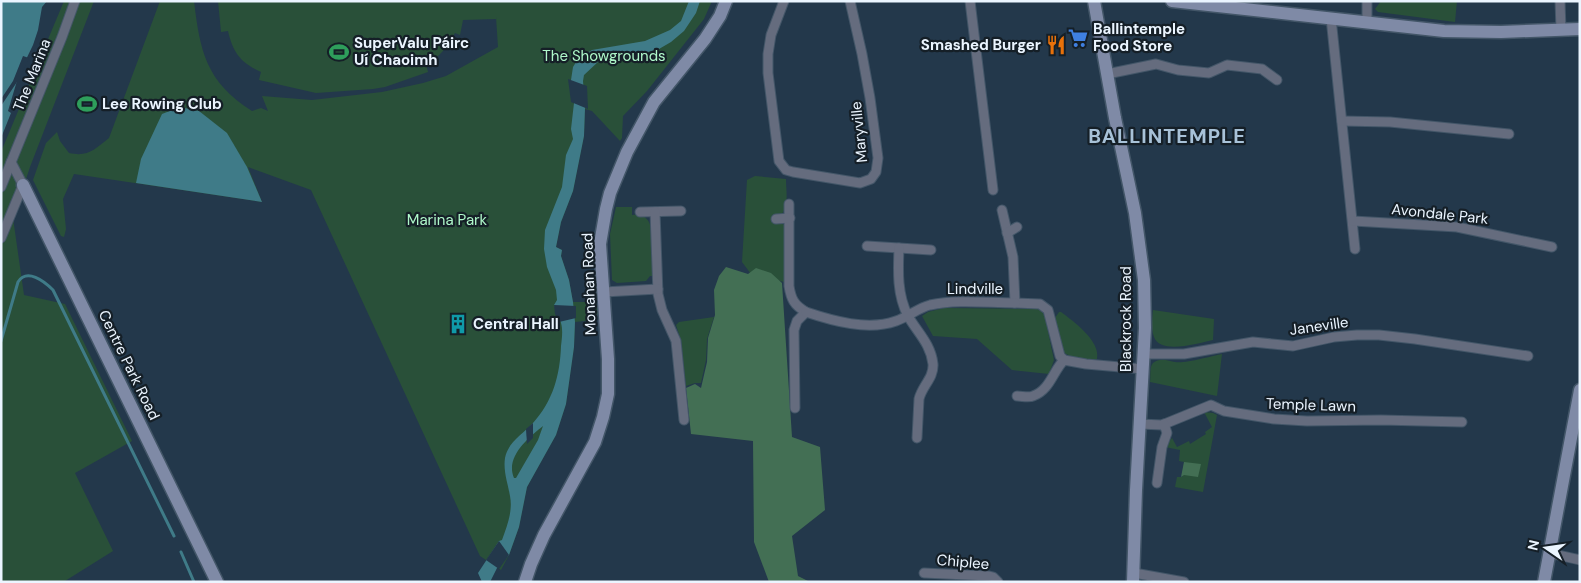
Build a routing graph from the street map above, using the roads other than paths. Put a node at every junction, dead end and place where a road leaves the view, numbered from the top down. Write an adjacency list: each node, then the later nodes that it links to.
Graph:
1 (75, 1): 18 (street, The Marina)
2 (726, 1): 39 (street, Monahan Road)
3 (784, 1): 4 (street, Maryville)
4 (850, 1)
5 (970, 1): 21 (street)
6 (1094, 1): 14 (street, Blackrock Road)
7 (1172, 1): 10 (street)
8 (1367, 1): 11 (street)
9 (1560, 1): 13 (street)
10 (1331, 18): 11 (street); 16 (street)
11 (1367, 22): 13 (street)
12 (1580, 29): 13 (street)
13 (1561, 30)
14 (1107, 74): 15 (street); 43 (street, Blackrock Road)
15 (1277, 80)
16 (1342, 120): 17 (street); 29 (street)
17 (1509, 134)
18 (11, 162): 19 (street, Centre Park Road); 20 (street, The Marina)
19 (23, 185): 32 (street); 60 (street, Centre Park Road)
20 (1, 187)
21 (993, 190)
22 (789, 204): 27 (street)
23 (1002, 210): 31 (street, Lindville)
24 (681, 211): 26 (street)
25 (640, 212): 26 (street)
26 (655, 212): 38 (street)
27 (790, 218): 28 (street); 41 (street)
28 (776, 219)
29 (1353, 221): 34 (street, Avondale Park); 36 (street)
30 (1017, 227): 31 (street)
31 (1007, 233): 40 (street, Lindville)
32 (1, 238)
33 (867, 246): 35 (street)
34 (1552, 247)
35 (900, 248): 37 (street); 42 (street)
36 (1355, 249)
37 (932, 250)
38 (658, 289): 39 (street); 50 (street)
39 (604, 292): 61 (street, Monahan Road)
40 (1014, 303): 42 (street, Lindville); 45 (street, Lindville)
41 (806, 312): 42 (street, Lindville); 49 (street)
42 (908, 315): 54 (street)
43 (1143, 354): 44 (street, Janeville); 46 (street, Blackrock Road)
44 (1528, 356)
45 (1064, 360): 46 (street); 48 (street)
46 (1142, 369): 52 (street, Blackrock Road)
47 (1580, 390): 56 (street)
48 (1017, 396)
49 (795, 408)
50 (684, 420)
51 (1462, 422): 53 (street, Temple Lawn)
52 (1140, 424): 53 (street, Temple Lawn); 59 (street, Blackrock Road)
53 (1164, 424): 55 (street)
54 (917, 438)
55 (1157, 483)
56 (1549, 553): 57 (street); 64 (street)
57 (1580, 560)
58 (924, 573): 62 (street, Chiplee)
59 (1133, 577): 63 (street)
60 (217, 582)
61 (525, 582)
62 (998, 582)
63 (1184, 582)
64 (1544, 582)

